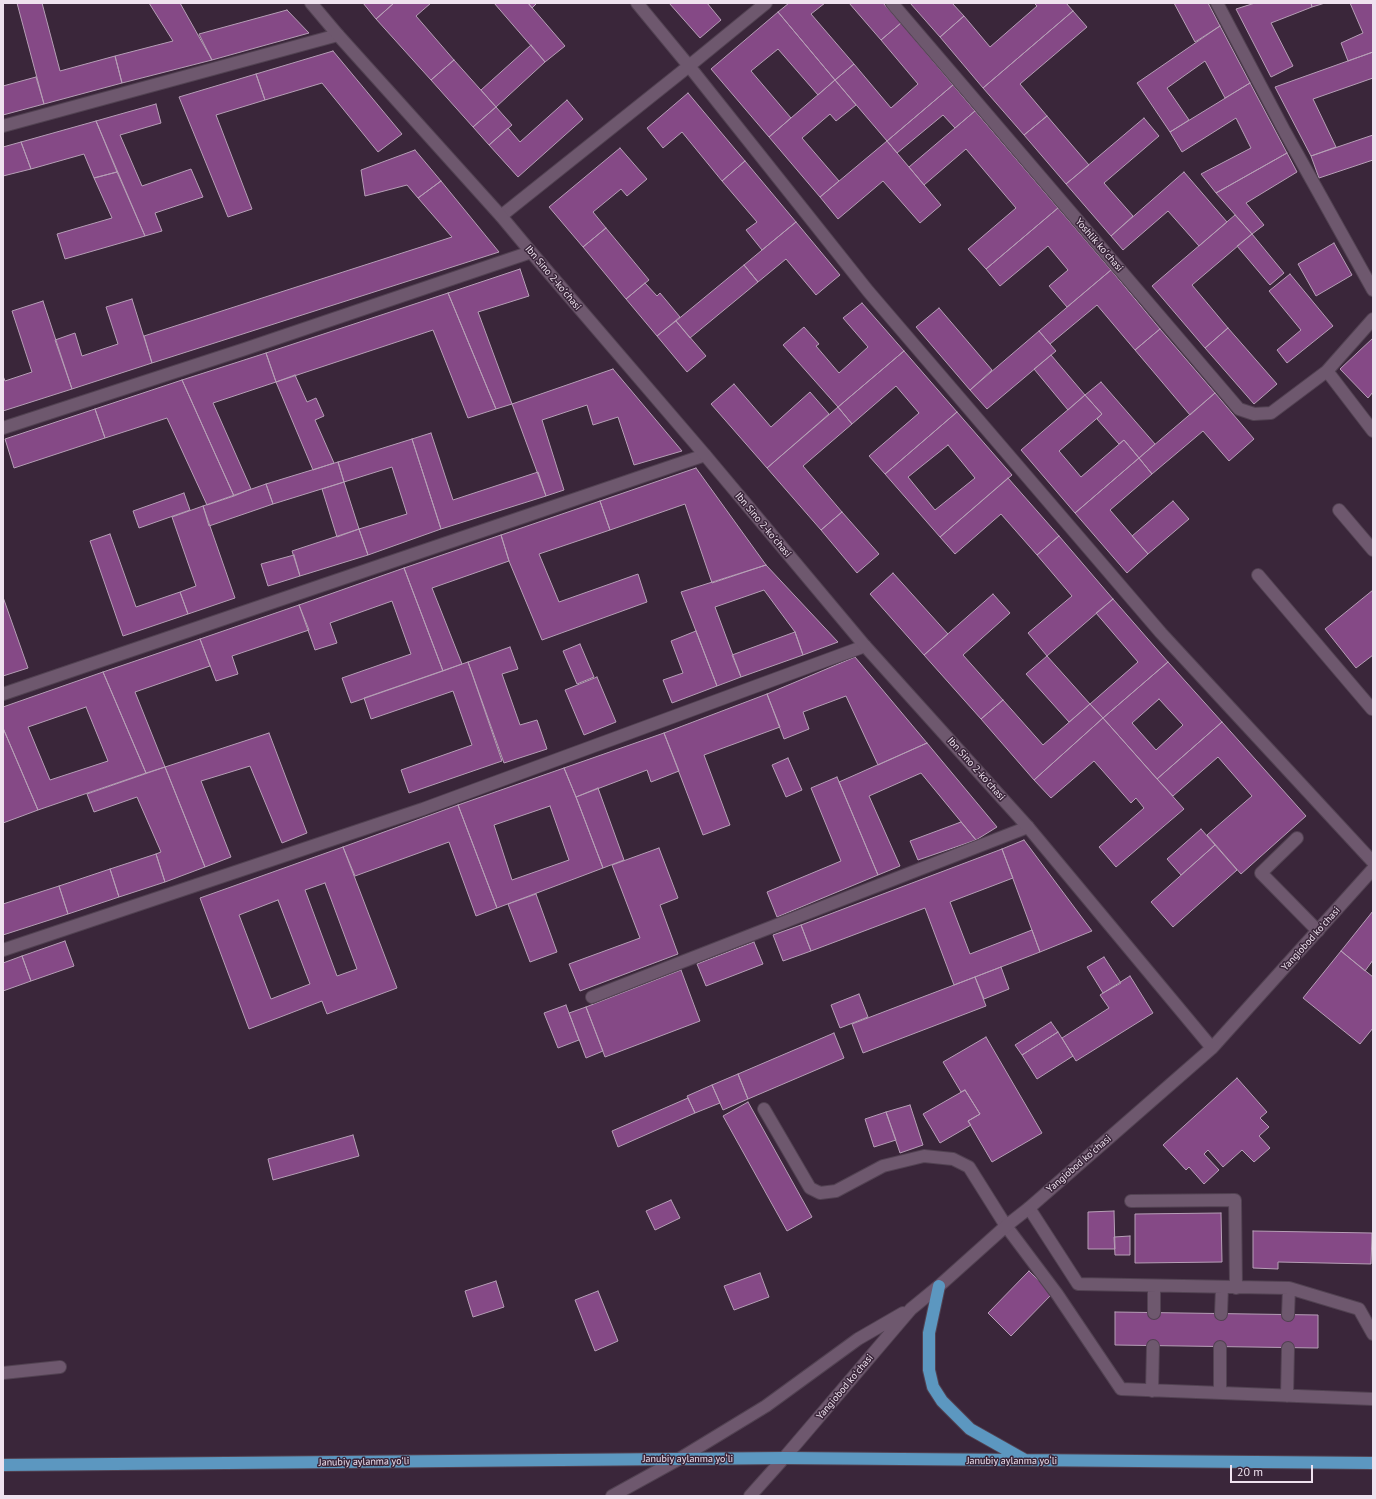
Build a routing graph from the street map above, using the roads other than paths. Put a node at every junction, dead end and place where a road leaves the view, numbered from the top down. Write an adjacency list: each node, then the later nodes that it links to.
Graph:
1 (311, 3): 6 (street, Ibn Sino 2-koʼchasi)
2 (637, 3): 7 (street)
3 (766, 3): 7 (street)
4 (892, 3): 13 (street, Yoshlik koʻchasi)
5 (1217, 3): 11 (street)
6 (338, 36): 8 (street); 9 (street, Ibn Sino 2-koʼchasi)
7 (689, 66): 9 (street); 25 (street)
8 (3, 126)
9 (501, 216): 10 (street, Ibn Sino 2-koʼchasi)
10 (531, 252): 14 (street); 16 (street, Ibn Sino 2-koʼchasi)
11 (1373, 290)
12 (1373, 319): 13 (street, Yoshlik koʻchasi)
13 (1326, 370): 15 (street)
14 (3, 428)
15 (1373, 431)
16 (705, 456): 20 (street, Ibn Sino 2-koʼchasi); 21 (street)
17 (1339, 510): 18 (street)
18 (1373, 550)
19 (1258, 575): 22 (street)
20 (865, 646): 23 (street, Ibn Sino 2-koʼchasi); 28 (street)
21 (3, 694)
22 (1373, 708)
23 (1028, 827): 29 (street); 30 (street, Ibn Sino 2-koʼchasi)
24 (1297, 838): 27 (street)
25 (1373, 862)
26 (1373, 869): 27 (street, Yangiobod koʻchasi)
27 (1318, 931): 30 (street, Yangiobod koʻchasi)
28 (3, 950)
29 (592, 997)
30 (1212, 1048): 33 (street, Yangiobod koʻchasi)
31 (764, 1109): 34 (street)
32 (1131, 1201): 38 (street)
33 (1029, 1208): 34 (street, Yangiobod koʻchasi); 36 (street)
34 (1006, 1226): 35 (street, Yangiobod koʻchasi); 50 (street)
35 (938, 1286): 40 (street, Yangiobod koʻchasi); 56 (highway)
36 (1154, 1286): 37 (street); 41 (street)
37 (1222, 1287): 38 (street); 42 (street)
38 (1236, 1288): 39 (street)
39 (1289, 1288): 43 (street); 44 (street)
40 (911, 1309): 54 (street, Yangiobod koʻchasi); 55 (street)
41 (1154, 1313)
42 (1221, 1314)
43 (1288, 1315)
44 (1373, 1334)
45 (1153, 1346): 50 (street)
46 (1220, 1347): 51 (street)
47 (1288, 1348): 52 (street)
48 (60, 1367): 49 (street)
49 (3, 1373)
50 (1152, 1391): 51 (street)
51 (1220, 1392): 52 (street)
52 (1287, 1396): 53 (street)
53 (1373, 1399)
54 (784, 1458): 55 (highway, Janubiy aylanma yoʻli); 56 (highway, Janubiy aylanma yoʻli); 60 (street, Yangiobod koʻchasi)
55 (679, 1459): 58 (highway, Janubiy aylanma yoʻli); 59 (street)
56 (1026, 1461): 57 (highway, Janubiy aylanma yoʻli)
57 (1373, 1463)
58 (3, 1465)
59 (612, 1496)
60 (750, 1496)

